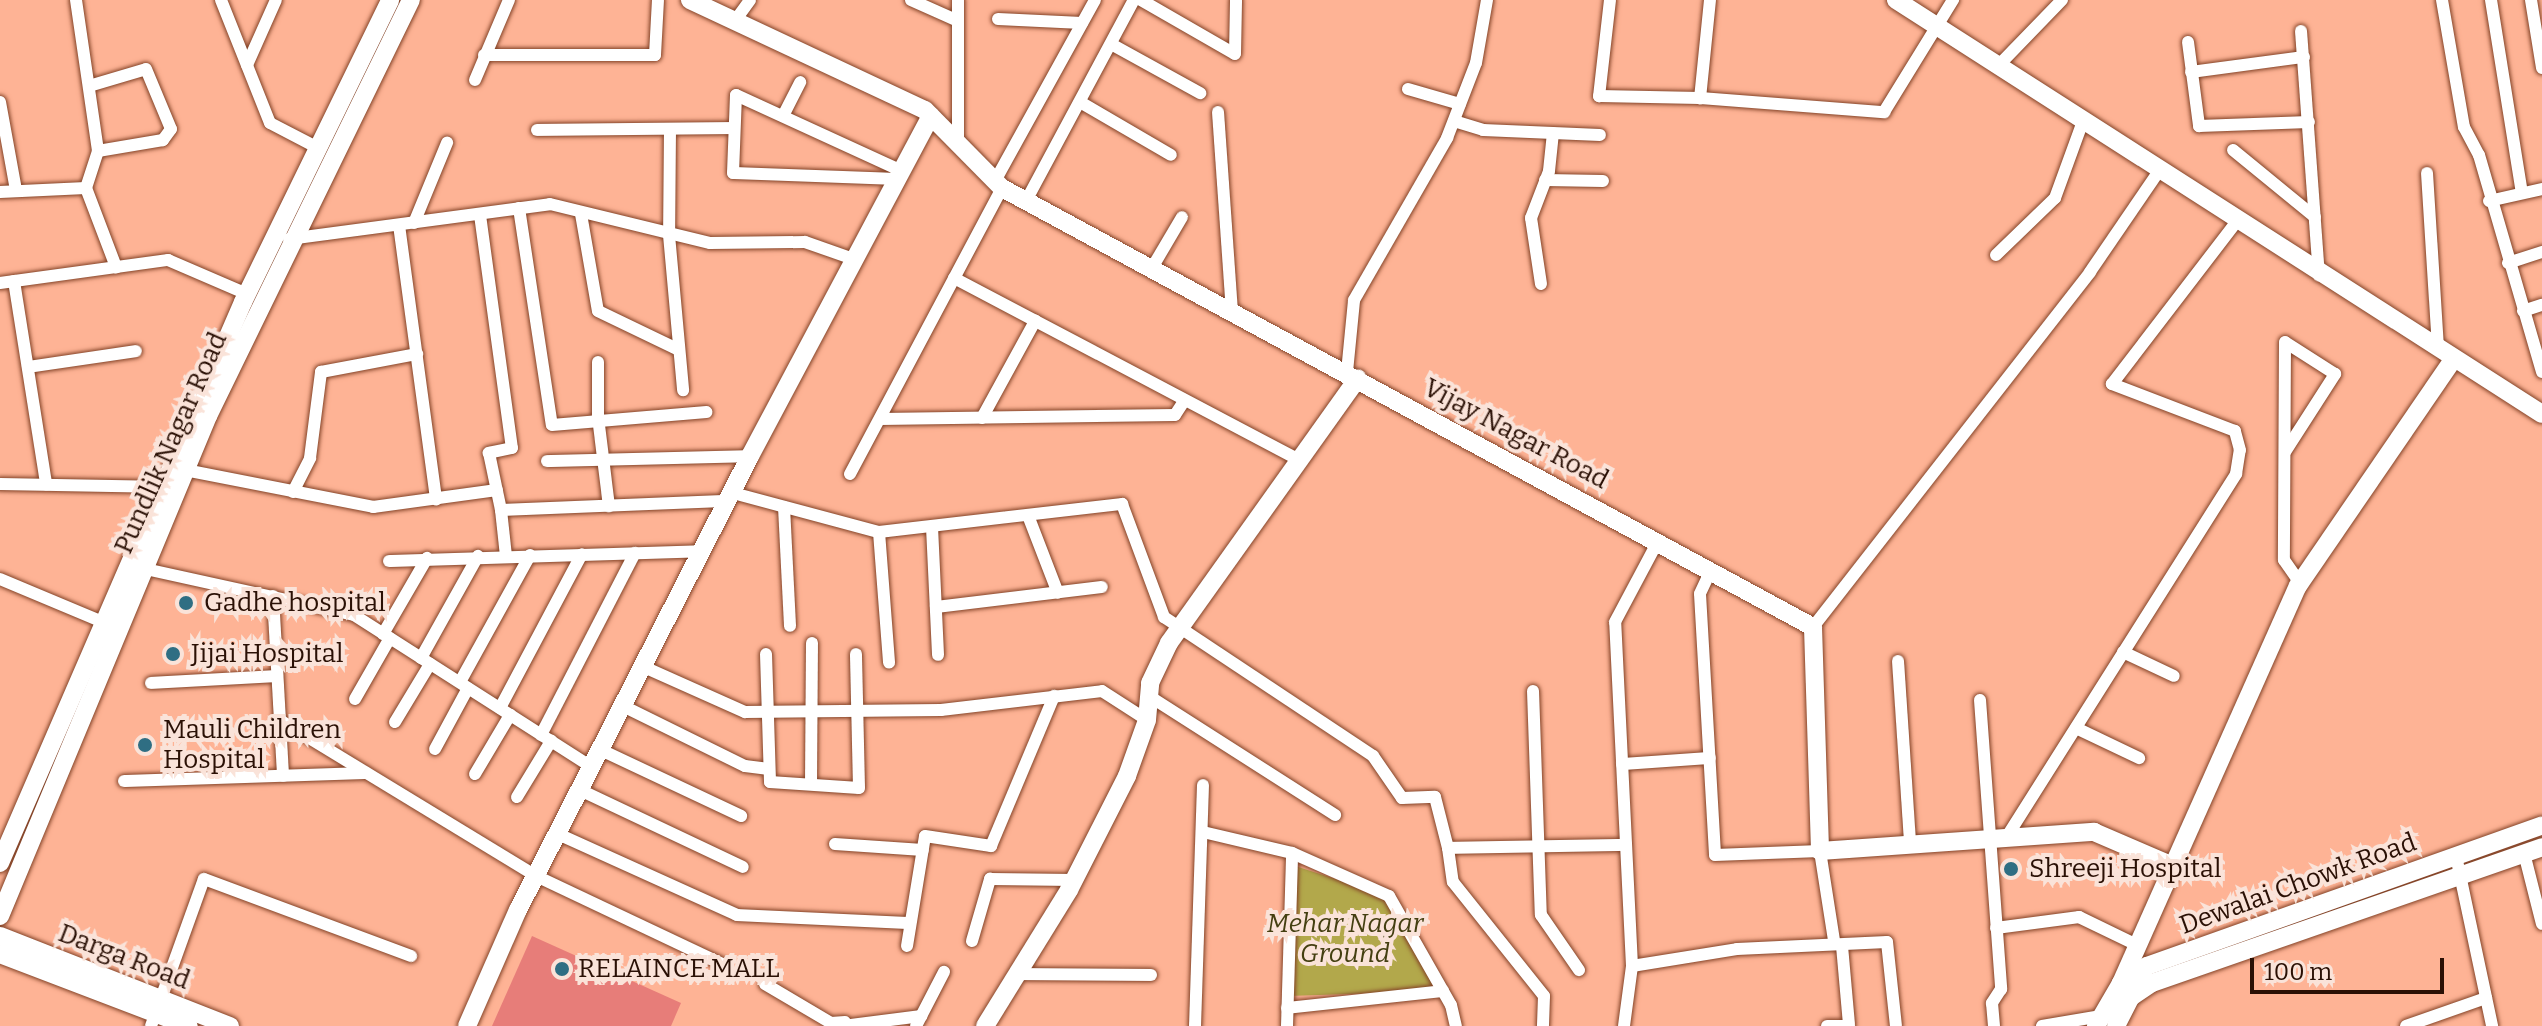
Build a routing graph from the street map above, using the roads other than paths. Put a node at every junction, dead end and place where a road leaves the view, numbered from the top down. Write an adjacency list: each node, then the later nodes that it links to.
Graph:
1 (76, 0): 43 (street)
2 (221, 0): 37 (street)
3 (276, 0): 37 (street)
4 (390, 0): 63 (street, Pundlik Nagar Road)
5 (411, 0): 89 (street, Pundlik Nagar Road)
6 (509, 0): 35 (street)
7 (658, 0): 35 (street)
8 (690, 0): 26 (street, Vijay Nagar Road)
9 (750, 0): 26 (street)
10 (911, 0): 28 (street)
11 (958, 0): 28 (street)
12 (1095, 0): 29 (street)
13 (1134, 0): 33 (street)
14 (1141, 0): 15 (street)
15 (1236, 0)
16 (1487, 0): 48 (street)
17 (1610, 0): 46 (street)
18 (1710, 0): 46 (street)
19 (1896, 0): 30 (street)
20 (1953, 0): 30 (street)
21 (2062, 0): 38 (street)
22 (2442, 0): 79 (street)
23 (2491, 0): 77 (street)
24 (2531, 0): 25 (street)
25 (2538, 13): 34 (street)
26 (737, 18): 52 (street, Vijay Nagar Road)
27 (998, 19): 29 (street)
28 (958, 21): 62 (street)
29 (1082, 23): 72 (street)
30 (1936, 25): 38 (street); 46 (street)
31 (2301, 31): 36 (street)
32 (2188, 42): 40 (street)
33 (1111, 44): 45 (street); 47 (street)
34 (2541, 52): 39 (street)
35 (484, 55): 41 (street)
36 (2304, 57): 40 (street); 55 (street)
37 (247, 65): 63 (street)
38 (1998, 66): 54 (street)
39 (2542, 68)
40 (2191, 72): 55 (street)
41 (475, 80)
42 (800, 82): 51 (street)
43 (89, 86): 65 (street); 65 (street)
44 (1408, 89): 48 (street)
45 (1200, 93)
46 (1700, 98)
47 (1080, 102): 66 (street); 78 (street)
48 (1460, 104): 53 (street)
49 (1, 108): 75 (street)
50 (1218, 112): 104 (street)
51 (783, 116): 56 (street); 69 (street)
52 (931, 116): 62 (street, Vijay Nagar Road); 69 (street)
53 (1454, 121): 59 (street); 114 (street)
54 (2083, 121): 67 (street); 92 (street)
55 (2309, 122): 84 (street)
56 (730, 128): 57 (street); 69 (street)
57 (670, 129): 58 (street); 88 (street)
58 (537, 130)
59 (1553, 133): 60 (street); 70 (street)
60 (1600, 135)
61 (447, 143): 86 (street)
62 (958, 144): 72 (street, Vijay Nagar Road)
63 (318, 148): 90 (street, Pundlik Nagar Road)
64 (2233, 150): 84 (street)
65 (98, 151): 73 (street)
66 (1171, 155)
67 (2159, 171): 85 (street); 161 (street)
68 (2427, 173): 110 (street)
69 (900, 175): 93 (street)
70 (1545, 180): 71 (street); 101 (street)
71 (1603, 181)
72 (998, 184): 78 (street, Vijay Nagar Road); 98 (street)
73 (86, 188): 75 (street); 95 (street)
74 (2542, 189): 77 (street)
75 (16, 190): 76 (street)
76 (0, 192)
77 (2522, 193): 79 (street)
78 (1026, 201): 96 (street, Vijay Nagar Road)
79 (2489, 201): 94 (street)
80 (519, 208): 81 (street); 82 (street); 119 (street)
81 (581, 214): 88 (street); 107 (street)
82 (480, 215): 86 (street); 132 (street)
83 (1182, 217): 96 (street)
84 (2315, 217): 97 (street)
85 (2237, 221): 97 (street); 165 (street)
86 (414, 223): 87 (street)
87 (399, 225): 89 (street); 109 (street)
88 (669, 235): 93 (street); 107 (street)
89 (293, 239): 90 (street); 127 (street, Pundlik Nagar Road)
90 (273, 241): 102 (street, Pundlik Nagar Road)
91 (2542, 252): 94 (street)
92 (1996, 255)
93 (856, 260): 123 (street)
94 (2508, 263): 105 (street)
95 (116, 267): 99 (street); 102 (street)
96 (1152, 268): 104 (street, Vijay Nagar Road)
97 (2319, 275): 110 (street)
98 (954, 278): 106 (street); 121 (street)
99 (14, 281): 100 (street); 113 (street)
100 (0, 283)
101 (1541, 284)
102 (247, 294): 131 (street, Pundlik Nagar Road)
103 (2542, 305): 105 (street)
104 (1232, 311): 114 (street, Vijay Nagar Road)
105 (2523, 311): 112 (street)
106 (1035, 321): 116 (street); 120 (street)
107 (679, 350): 115 (street)
108 (136, 351): 113 (street)
109 (417, 354): 133 (street); 135 (street)
110 (2445, 356): 118 (street); 154 (street)
111 (598, 362): 119 (street)
112 (2541, 363)
113 (28, 367): 130 (street)
114 (1353, 375): 125 (street); 142 (street, Vijay Nagar Road)
115 (683, 390)
116 (1184, 401): 120 (street); 125 (street)
117 (706, 412): 119 (street)
118 (2542, 414)
119 (598, 417): 124 (street)
120 (982, 418): 121 (street)
121 (880, 419): 128 (street)
122 (2285, 452): 122 (street); 154 (street)
123 (750, 456): 124 (street); 134 (street)
124 (602, 460): 126 (street); 136 (street)
125 (1299, 460): 162 (street)
126 (547, 461)
127 (185, 470): 131 (street, Pundlik Nagar Road); 133 (street)
128 (850, 474)
129 (0, 484): 130 (street)
130 (46, 484): 131 (street)
131 (170, 488): 151 (street, Pundlik Nagar Road)
132 (497, 490): 135 (street); 138 (street)
133 (293, 492): 135 (street)
134 (731, 497): 136 (street); 137 (street); 143 (street)
135 (436, 500)
136 (609, 506): 138 (street)
137 (784, 507): 141 (street); 160 (street)
138 (501, 510): 148 (street)
139 (1029, 518): 140 (street); 156 (street); 162 (street)
140 (932, 527): 141 (street); 158 (street)
141 (879, 532): 171 (street)
142 (1658, 541): 152 (street, Vijay Nagar Road); 198 (street)
143 (703, 551): 144 (street); 172 (street)
144 (635, 553): 145 (street); 191 (street)
145 (582, 554): 146 (street); 185 (street)
146 (530, 555): 148 (street); 176 (street)
147 (478, 556): 148 (street); 149 (street); 169 (street)
148 (506, 556)
149 (427, 558): 150 (street); 163 (street)
150 (389, 561)
151 (135, 567): 157 (street); 159 (street, Pundlik Nagar Road); 195 (street, Pundlik Nagar Road)
152 (1711, 570): 161 (street, Vijay Nagar Road); 196 (street)
153 (0, 579): 159 (street)
154 (2300, 583): 226 (street)
155 (1102, 587): 156 (street)
156 (1058, 593): 158 (street)
157 (273, 596): 163 (street); 173 (street)
158 (936, 607): 168 (street)
159 (103, 622): 193 (street, Pundlik Nagar Road)
160 (790, 626)
161 (1813, 627): 222 (street)
162 (1180, 628): 179 (street); 218 (street)
163 (387, 636): 169 (street); 180 (street)
164 (812, 643): 184 (street)
165 (2123, 652): 174 (street); 190 (street)
166 (766, 654): 186 (street)
167 (856, 654): 183 (street)
168 (938, 655)
169 (425, 661): 176 (street); 189 (street)
170 (1898, 661): 216 (street)
171 (889, 663)
172 (644, 667): 182 (street); 186 (street)
173 (276, 676): 175 (street); 187 (street)
174 (2174, 676)
175 (151, 683)
176 (464, 685): 185 (street); 192 (street)
177 (1533, 691): 219 (street)
178 (1054, 696): 183 (street); 188 (street); 220 (street)
179 (1149, 696): 188 (street); 209 (street)
180 (355, 699)
181 (1980, 700): 214 (street)
182 (623, 706): 194 (street); 200 (street)
183 (858, 709): 184 (street); 205 (street)
184 (812, 710): 186 (street); 205 (street)
185 (505, 712): 191 (street); 202 (street)
186 (769, 712): 200 (street)
187 (278, 719): 201 (street); 203 (street)
188 (1147, 720): 230 (street)
189 (395, 722)
190 (2076, 728): 197 (street); 214 (street)
191 (546, 738): 199 (street); 208 (street)
192 (435, 749)
193 (48, 750): 195 (street); 225 (street, Pundlik Nagar Road)
194 (601, 750): 199 (street); 210 (street)
195 (66, 757): 231 (street, Pundlik Nagar Road)
196 (1710, 758): 198 (street); 222 (street)
197 (2139, 758)
198 (1622, 764): 217 (street)
199 (592, 767): 207 (street)
200 (769, 769): 205 (street)
201 (366, 773): 203 (street); 228 (street)
202 (475, 774)
203 (283, 776): 204 (street)
204 (124, 781)
205 (811, 784)
206 (1203, 785): 212 (street)
207 (580, 790): 213 (street); 227 (street)
208 (517, 797)
209 (1335, 815)
210 (741, 816)
211 (2542, 825): 224 (street, Dewalai Chowk Road)
212 (1203, 832): 223 (street); 263 (street)
213 (558, 834): 228 (street); 232 (street)
214 (1998, 838): 216 (street); 226 (street); 234 (street)
215 (835, 844): 220 (street)
216 (1910, 844): 222 (street)
217 (1626, 845): 219 (street); 243 (street)
218 (1448, 848): 219 (street); 266 (street)
219 (1540, 848): 244 (street)
220 (923, 850): 232 (street)
221 (2533, 850): 229 (street, Dewalai Chowk Road); 233 (street)
222 (1820, 851): 237 (street)
223 (1292, 853): 250 (street); 252 (street)
224 (2456, 856): 229 (street); 249 (street, Dewalai Chowk Road)
225 (0, 863)
226 (2173, 866): 238 (street)
227 (743, 867)
228 (536, 876): 242 (street); 261 (street)
229 (2460, 876): 249 (street, Dewalai Chowk Road); 251 (street)
230 (1074, 880): 236 (street); 246 (street)
231 (0, 916)
232 (907, 923): 239 (street)
233 (2542, 924)
234 (1996, 928): 238 (street); 270 (street)
235 (0, 936): 253 (street, Darga Road)
236 (972, 941)
237 (1838, 943): 243 (street); 258 (street); 269 (street)
238 (2137, 945): 249 (street)
239 (907, 946)
240 (0, 954): 253 (street, Darga Road)
241 (411, 956): 253 (street)
242 (724, 965)
243 (1632, 966): 267 (street)
244 (1579, 970)
245 (944, 972): 254 (street)
246 (1017, 974): 247 (street); 262 (street)
247 (1151, 975)
248 (765, 984): 257 (street)
249 (2126, 990): 255 (street)
250 (1443, 991): 252 (street); 265 (street)
251 (2486, 998): 256 (street); 273 (street)
252 (1287, 1008): 264 (street)
253 (156, 1013): 259 (street, Darga Road); 260 (street, Darga Road)
254 (919, 1021): 257 (street)
255 (2104, 1023): 271 (street)
256 (2421, 1023): 272 (street)
257 (844, 1024)
258 (1849, 1025): 268 (street)
259 (189, 1026)
260 (230, 1026)
261 (467, 1026)
262 (985, 1026)
263 (1195, 1026)
264 (1287, 1026)
265 (1456, 1026)
266 (1543, 1026)
267 (1624, 1026)
268 (1827, 1026)
269 (1896, 1026)
270 (1994, 1026)
271 (2042, 1026)
272 (2406, 1026)
273 (2492, 1026)

